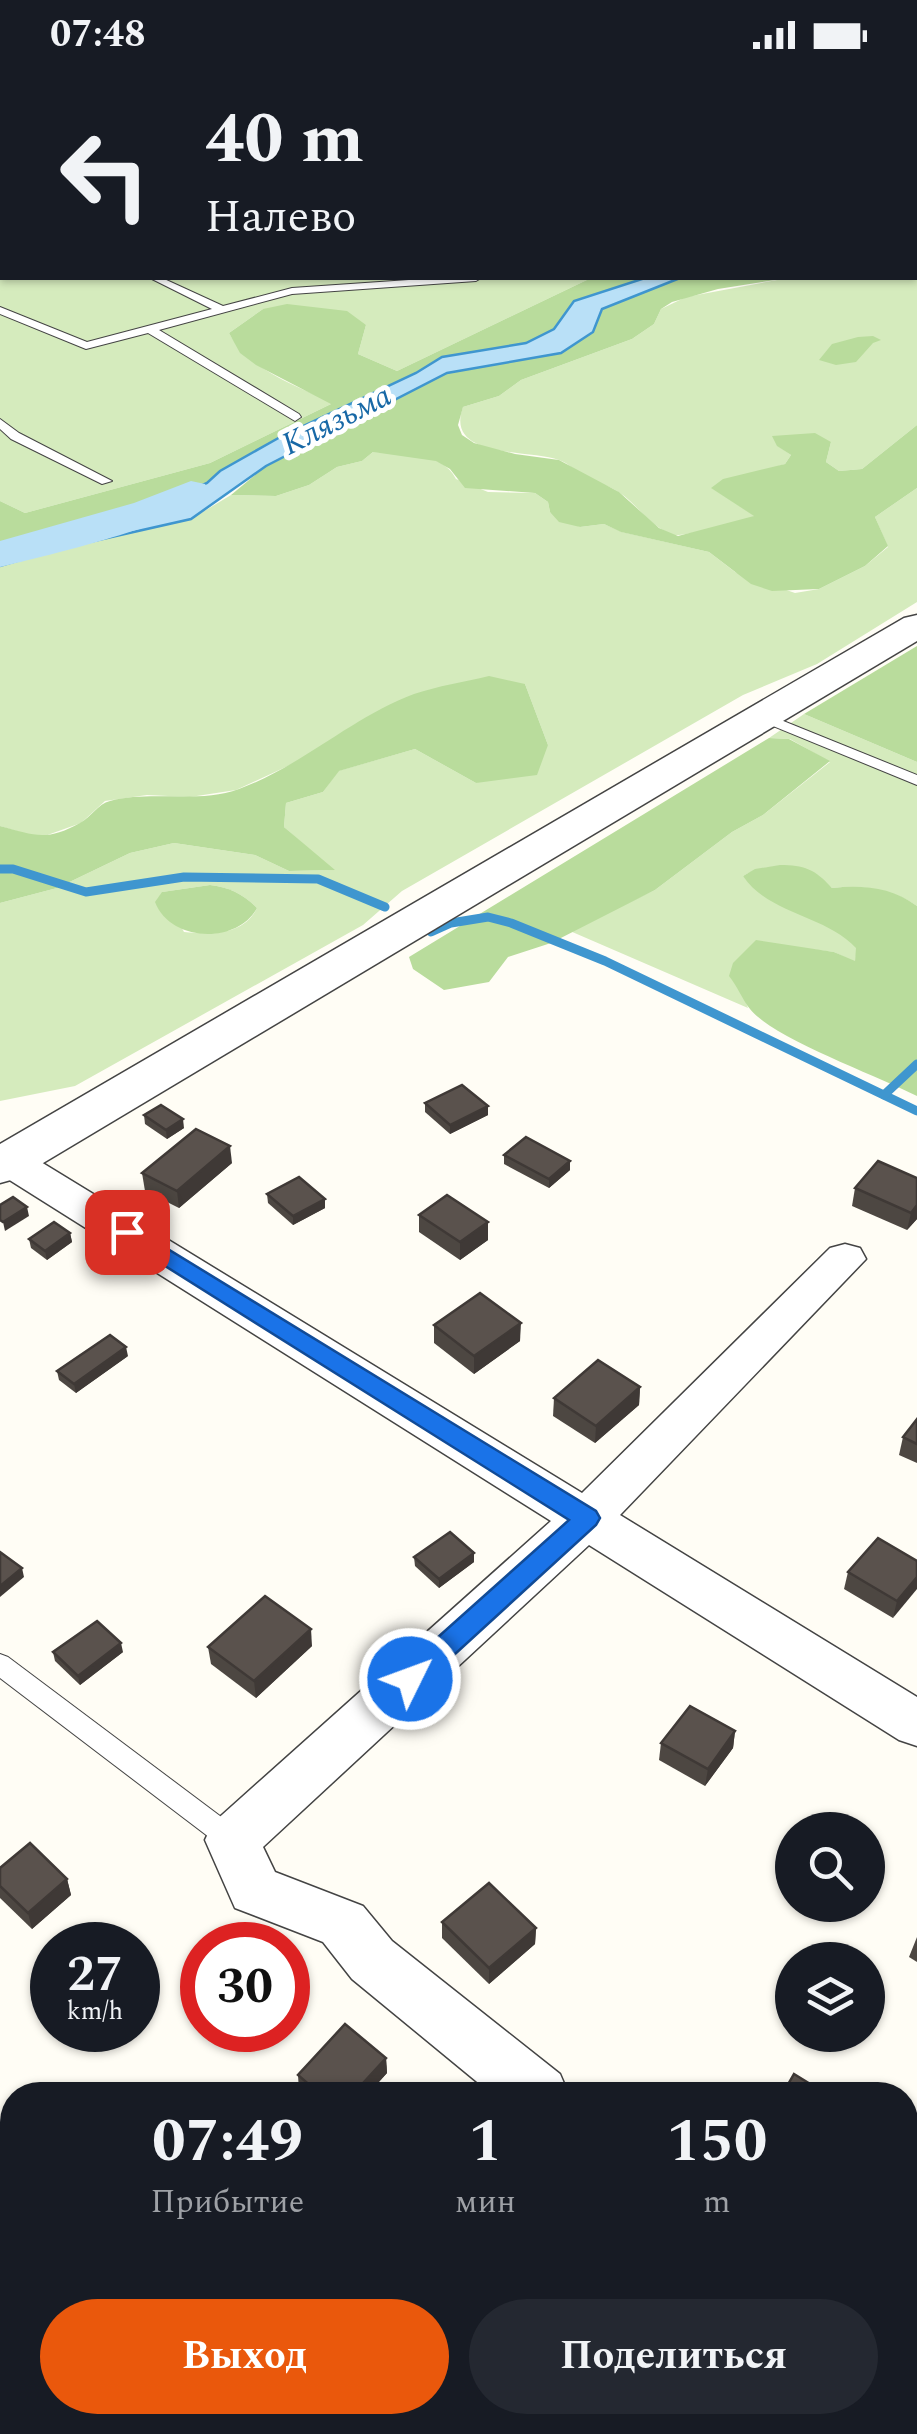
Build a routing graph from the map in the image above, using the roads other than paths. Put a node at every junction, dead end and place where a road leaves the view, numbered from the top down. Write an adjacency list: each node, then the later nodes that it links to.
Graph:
1 (160, 280): 4 (lane)
2 (450, 280): 4 (lane)
3 (0, 310): 5 (lane)
4 (222, 310): 5 (lane)
5 (150, 329): 6 (lane)
6 (295, 416)
7 (0, 423): 8 (lane)
8 (106, 481)
9 (917, 626): 10 (street)
10 (766, 718): 11 (lane); 12 (street)
11 (917, 780)
12 (4, 1164): 14 (street)
13 (845, 1260): 14 (street)
14 (587, 1518): 16 (street); 17 (street)
15 (0, 1664): 17 (lane)
16 (917, 1724)
17 (232, 1840): 18 (street)
18 (523, 2082)

